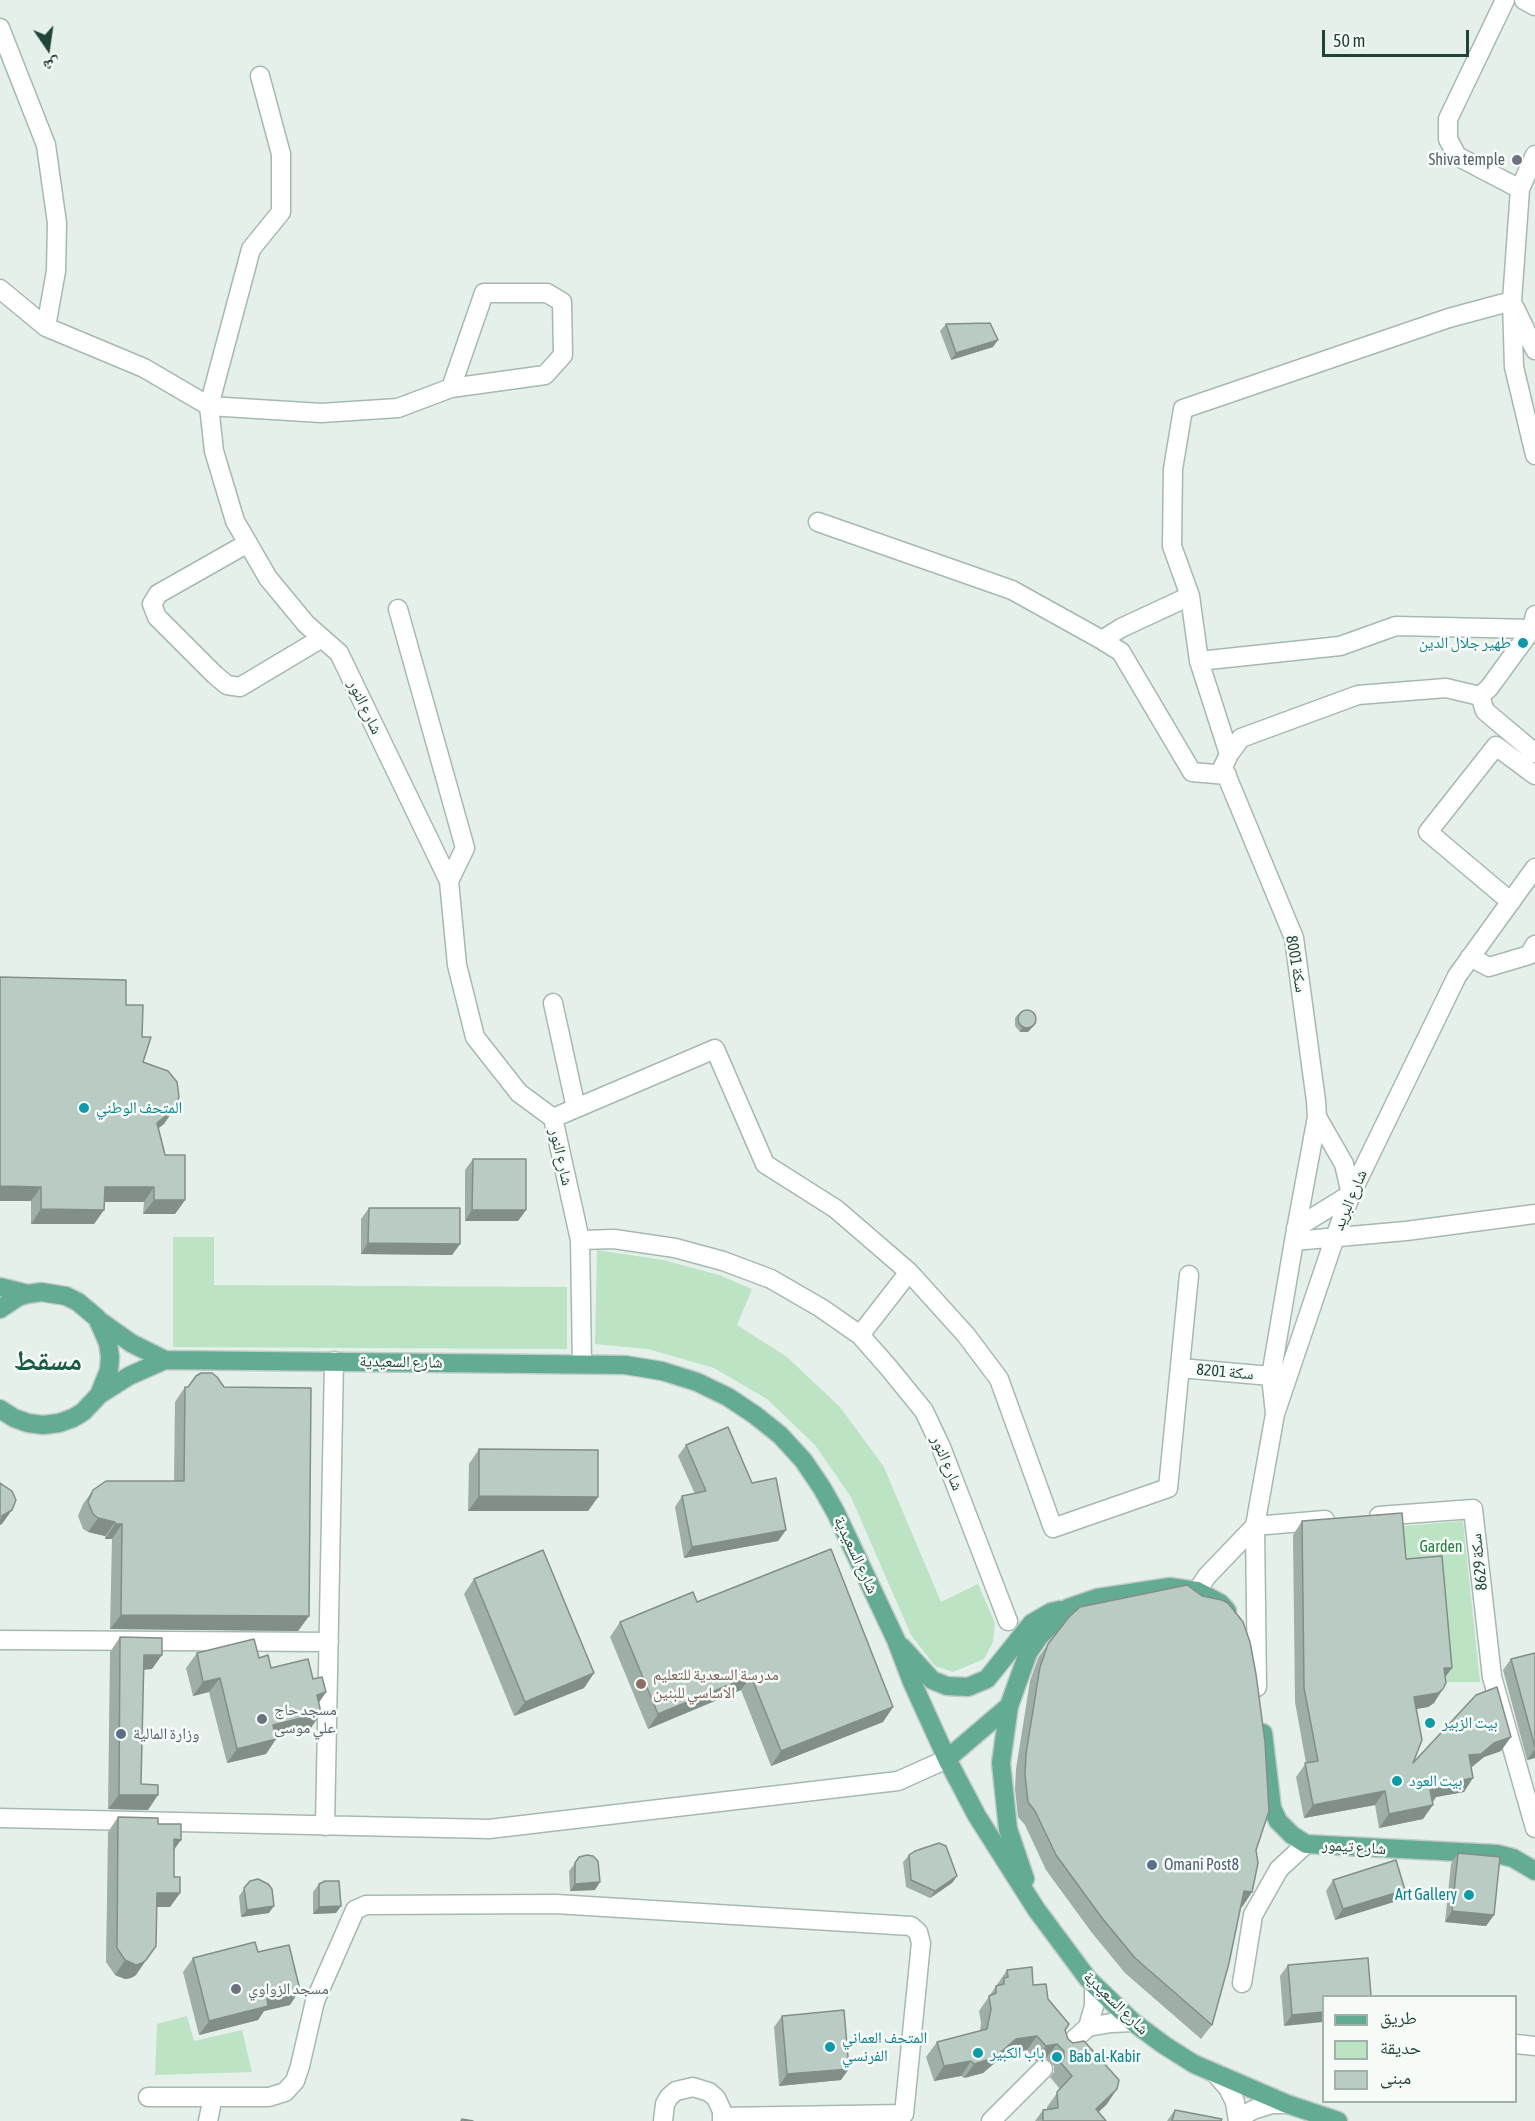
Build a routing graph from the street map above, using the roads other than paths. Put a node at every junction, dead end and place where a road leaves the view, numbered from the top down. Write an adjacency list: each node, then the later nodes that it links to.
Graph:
1 (1506, 0): 7 (street)
2 (1524, 0): 3 (street)
3 (1535, 6)
4 (0, 27): 10 (street)
5 (260, 76): 13 (street)
6 (1535, 155): 7 (street)
7 (1520, 189): 9 (street)
8 (0, 289): 10 (street)
9 (1512, 301): 11 (street); 14 (street); 17 (street)
10 (46, 327): 13 (street)
11 (1535, 350)
12 (451, 388): 12 (street); 13 (street)
13 (208, 406): 16 (street, شارع النور)
14 (1535, 455)
15 (818, 522): 21 (street)
16 (248, 543): 20 (street, شارع النور); 20 (street)
17 (1190, 596): 21 (street); 22 (street)
18 (398, 609): 29 (street)
19 (1534, 625): 22 (street); 23 (street)
20 (322, 638): 29 (street, شارع النور)
21 (1102, 640): 26 (street)
22 (1198, 661): 25 (street)
23 (1480, 696): 24 (street); 25 (street)
24 (1535, 753)
25 (1228, 754): 26 (street, سكة 8001)
26 (1227, 775): 35 (street, سكة 8001)
27 (1535, 775): 30 (street)
28 (1535, 868): 30 (street, شارع البريد)
29 (449, 881): 36 (street, شارع النور)
30 (1511, 902): 32 (street, شارع البريد)
31 (1535, 945): 32 (street)
32 (1470, 957): 37 (street, شارع البريد)
33 (553, 1003): 34 (street)
34 (576, 1108): 36 (street); 42 (street)
35 (1317, 1117): 37 (street); 39 (street, سكة 8001)
36 (553, 1118): 41 (street, شارع النور)
37 (1351, 1194): 39 (street); 40 (street, شارع البريد)
38 (1535, 1214): 40 (street)
39 (1295, 1234): 40 (street); 53 (street, سكة 8001)
40 (1335, 1237): 56 (street, شارع البريد)
41 (580, 1240): 48 (street, شارع النور); 51 (street, شارع النور)
42 (909, 1272): 48 (street); 52 (street)
43 (1189, 1275): 52 (street)
44 (0, 1287): 45 (main road)
45 (28, 1294): 46 (main road); 47 (main road, شارع السعيدية)
46 (0, 1309)
47 (97, 1318): 49 (main road, شارع السعيدية); 54 (main road)
48 (860, 1335): 60 (street, شارع النور)
49 (165, 1360): 50 (main road, شارع السعيدية); 54 (main road, شارع السعيدية)
50 (334, 1361): 51 (main road, شارع السعيدية); 63 (street)
51 (582, 1364): 62 (main road, شارع السعيدية)
52 (1180, 1368): 53 (street, سكة 8201)
53 (1271, 1376): 56 (street, سكة 8001)
54 (99, 1395): 55 (main road, شارع السعيدية)
55 (0, 1409)
56 (1275, 1414): 57 (street, شارع البريد)
57 (1255, 1526): 58 (street); 64 (street, شارع البريد); 69 (street, سكة 8629)
58 (1197, 1591): 59 (main road, شارع تيمور); 64 (main road, شارع تيمور)
59 (1068, 1608): 62 (main road, شارع تيمور); 65 (main road, شارع تيمور)
60 (1008, 1621)
61 (0, 1640): 63 (street)
62 (896, 1640): 66 (main road, شارع السعيدية)
63 (329, 1642): 68 (street)
64 (1257, 1687): 70 (main road, شارع تيمور)
65 (1009, 1706): 66 (main road); 72 (main road, شارع تيمور)
66 (947, 1759): 68 (street); 72 (main road, شارع السعيدية)
67 (0, 1818): 68 (street)
68 (325, 1826)
69 (1535, 1828)
70 (1306, 1844): 71 (main road, شارع تيمور); 73 (street)
71 (1535, 1871)
72 (1036, 1909): 74 (main road, شارع السعيدية)
73 (1242, 1983)
74 (1094, 1985): 75 (main road, شارع السعيدية); 76 (street)
75 (1133, 2022): 76 (street); 81 (main road, شارع السعيدية)
76 (1088, 2027): 79 (street)
77 (1517, 2044): 78 (street)
78 (1535, 2046)
79 (1066, 2047)
80 (1043, 2069): 90 (street)
81 (1215, 2073): 84 (main road, شارع السعيدية); 87 (street)
82 (148, 2097): 83 (street)
83 (213, 2097): 85 (street); 88 (street)
84 (1287, 2104): 87 (street); 91 (main road, شارع السعيدية)
85 (907, 2117): 86 (street)
86 (722, 2119): 89 (street)
87 (1239, 2119)
88 (208, 2121)
89 (663, 2121)
90 (991, 2121)
91 (1338, 2121)

